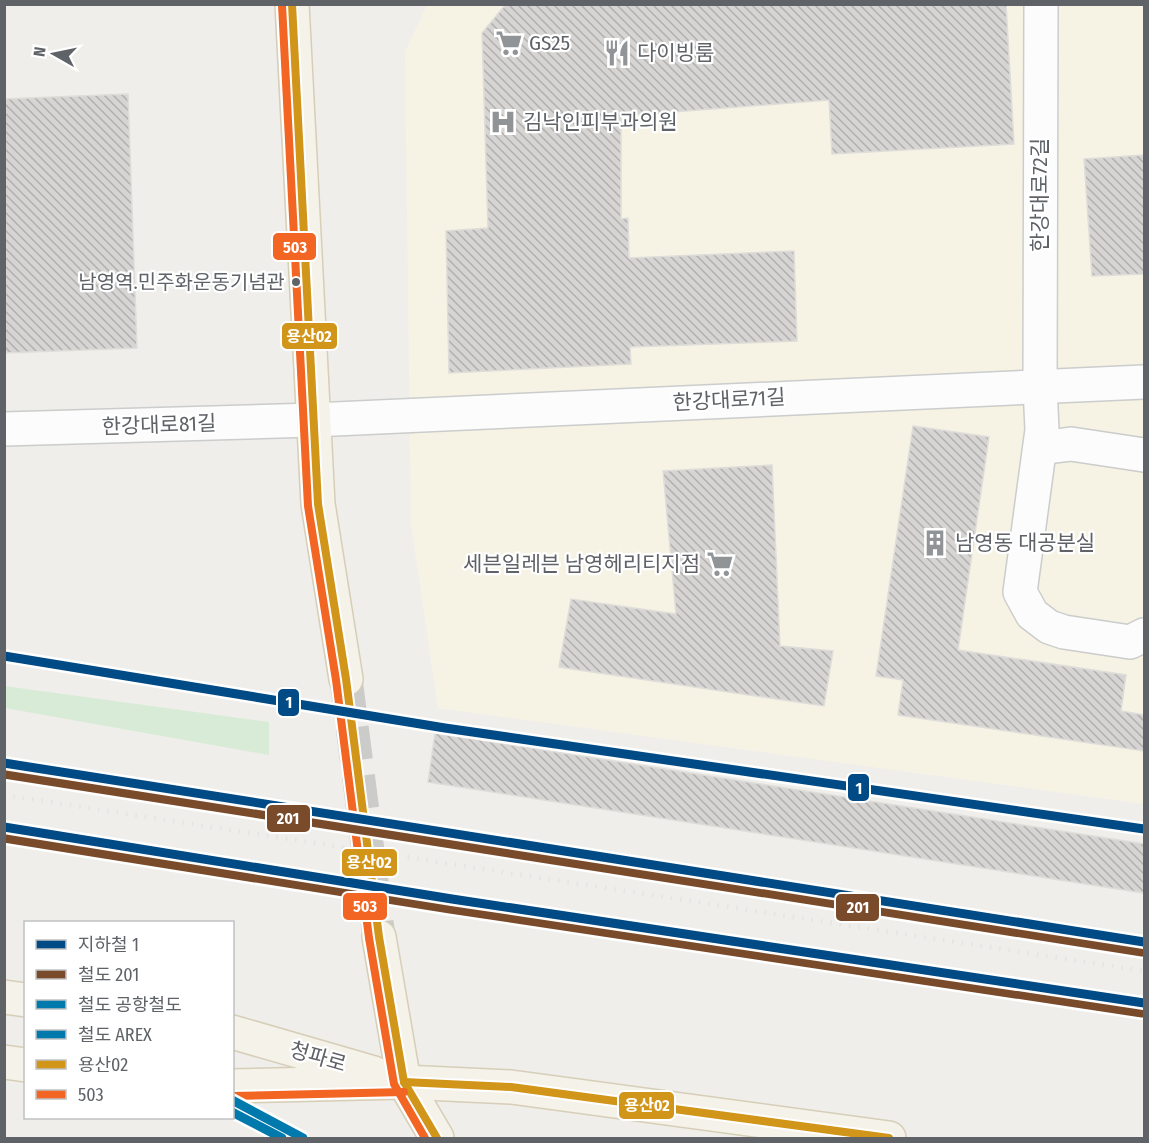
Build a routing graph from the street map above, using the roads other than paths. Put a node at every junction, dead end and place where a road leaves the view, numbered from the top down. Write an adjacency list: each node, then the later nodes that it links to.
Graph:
1 (292, 4): 5 (main road)
2 (1041, 4): 4 (lane, 한강대로72길)
3 (1144, 382): 4 (lane, 한강대로71길)
4 (1040, 386): 5 (lane, 한강대로71길); 7 (lane, 한강대로72길)
5 (313, 420): 6 (lane, 한강대로81길); 10 (main road)
6 (4, 429)
7 (1040, 448): 8 (lane); 9 (lane, 한강대로72길)
8 (1144, 455)
9 (1144, 635)
10 (346, 679)
11 (379, 937): 17 (main road)
12 (4, 997): 13 (main road)
13 (24, 1000)
14 (234, 1033): 17 (main road, 청파로)
15 (4, 1062): 16 (main road)
16 (24, 1065)
17 (404, 1082): 18 (main road, 청파로); 19 (main road); 20 (main road, 청파로)
18 (234, 1086)
19 (437, 1138)
20 (889, 1138)

